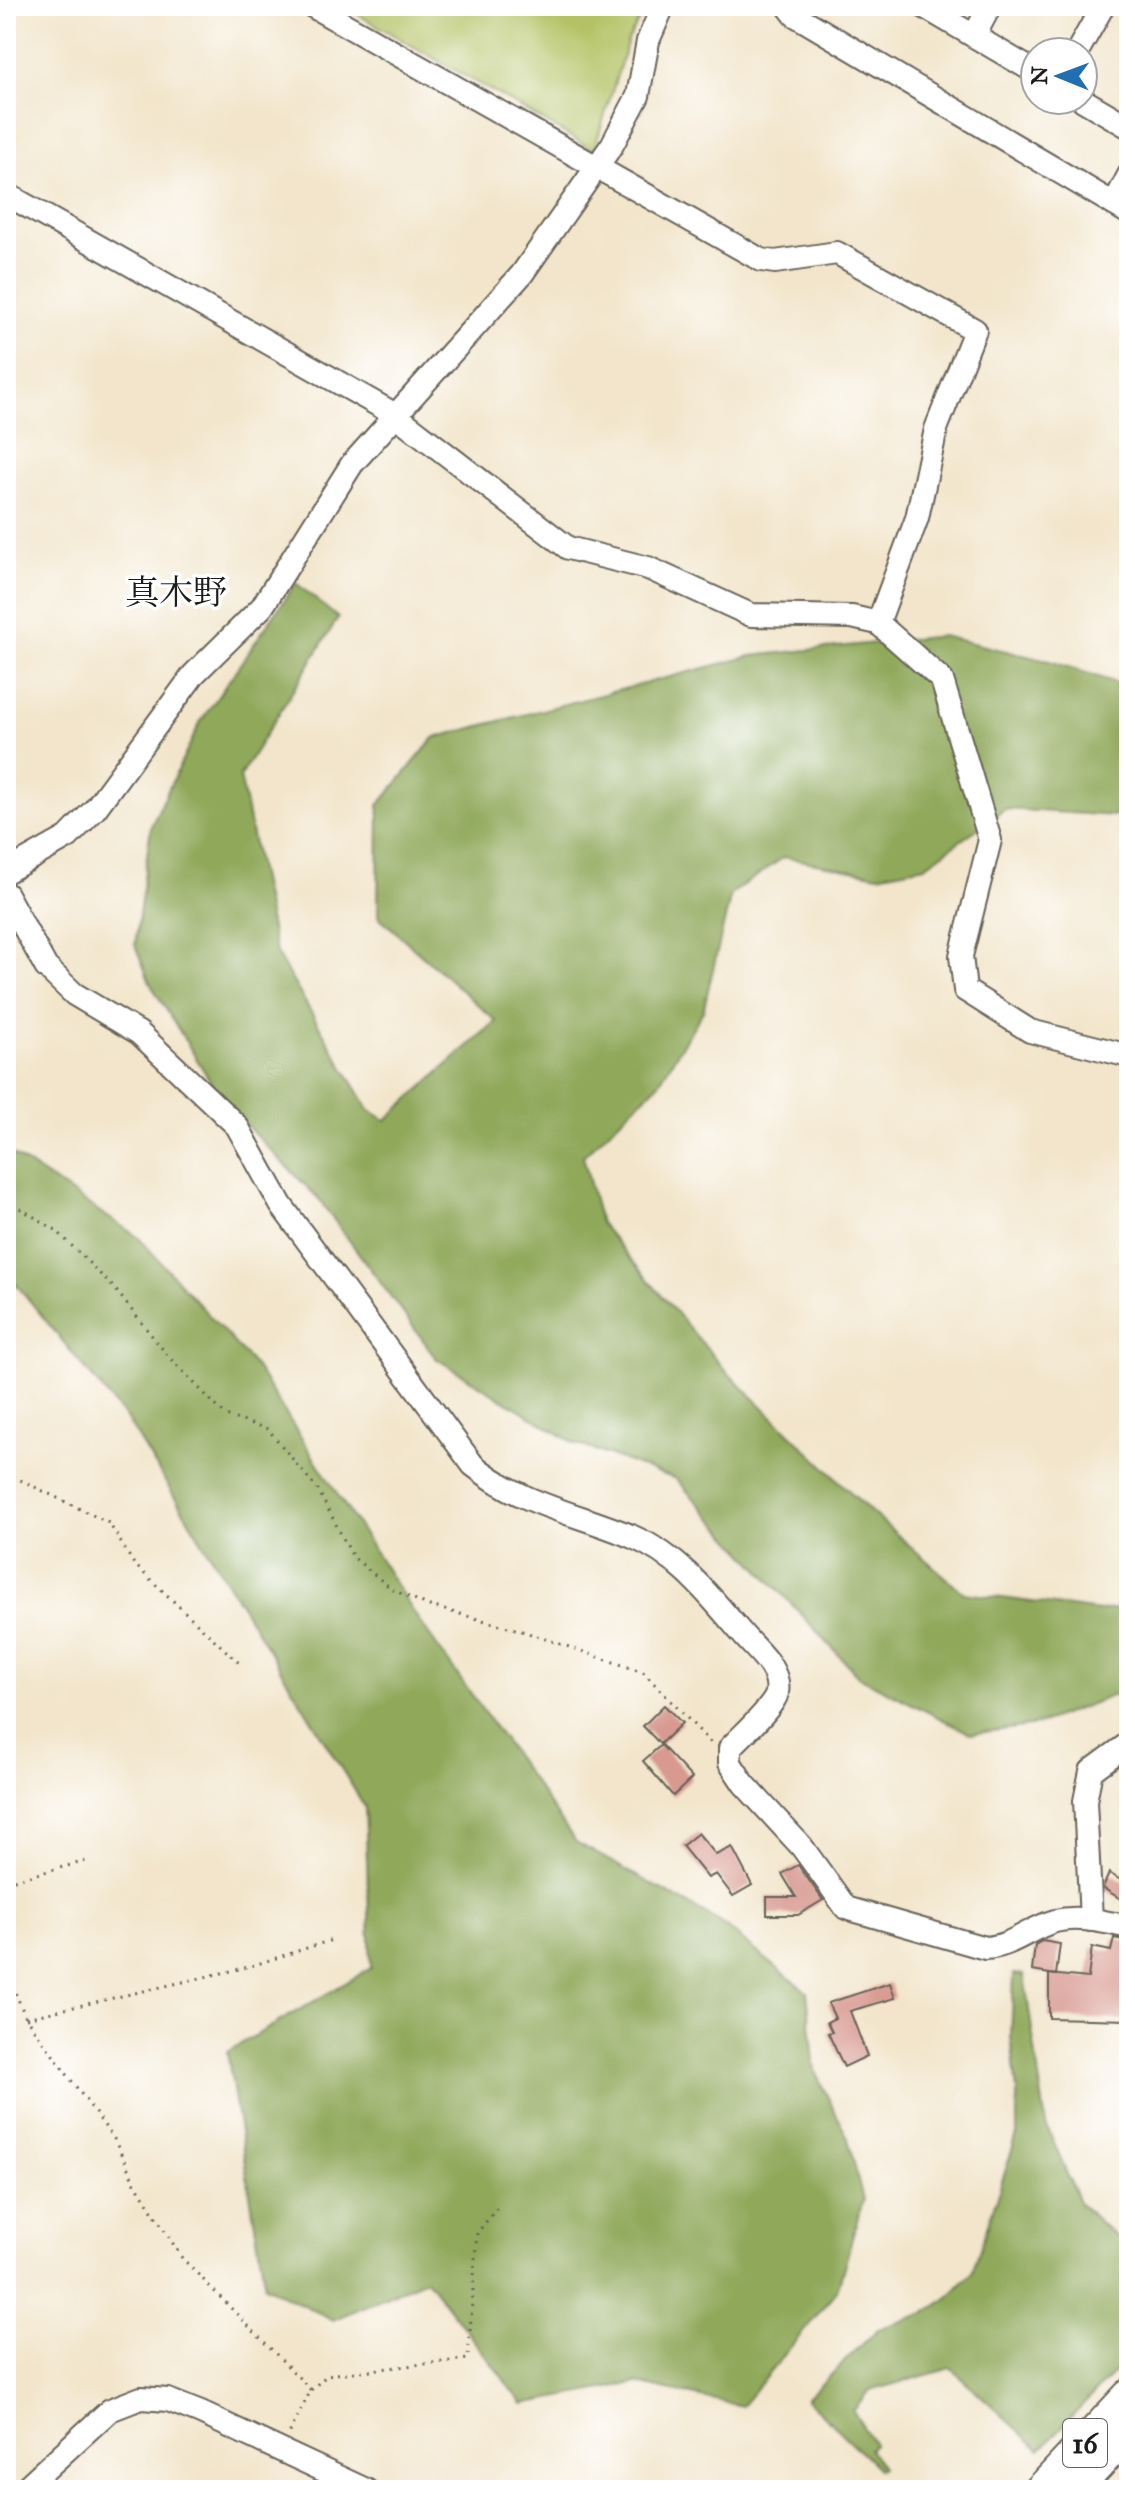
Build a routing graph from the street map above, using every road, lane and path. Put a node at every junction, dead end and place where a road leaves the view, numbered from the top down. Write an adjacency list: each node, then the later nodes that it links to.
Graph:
1 (312, 6): 12 (street)
2 (663, 6): 12 (street)
3 (788, 6): 15 (street)
4 (923, 6): 7 (street)
5 (990, 6): 7 (street)
6 (1103, 6): 8 (street)
7 (974, 36): 9 (street)
8 (1086, 36)
9 (1019, 63)
10 (1099, 109): 11 (street)
11 (1129, 127)
12 (597, 169): 16 (street); 17 (street)
13 (1129, 175): 15 (street)
14 (6, 194): 16 (street)
15 (1121, 208)
16 (394, 414): 17 (street); 18 (street)
17 (878, 623): 20 (street)
18 (6, 872)
19 (6, 894): 25 (street)
20 (1129, 1056)
21 (6, 1200): 25 (path)
22 (6, 1473): 23 (path)
23 (239, 1663)
24 (1129, 1743): 28 (street)
25 (730, 1763): 28 (street)
26 (90, 1860): 27 (path)
27 (6, 1882)
28 (1091, 1920): 29 (street)
29 (1129, 1927)
30 (335, 1939): 32 (path)
31 (6, 1971): 32 (path)
32 (26, 2018): 34 (path)
33 (499, 2206): 34 (path)
34 (311, 2390): 37 (path)
35 (1129, 2396): 40 (highway, 16)
36 (1129, 2431): 41 (highway, 16)
37 (280, 2453): 38 (street); 39 (street)
38 (23, 2490)
39 (366, 2490)
40 (1041, 2490)
41 (1074, 2490)

